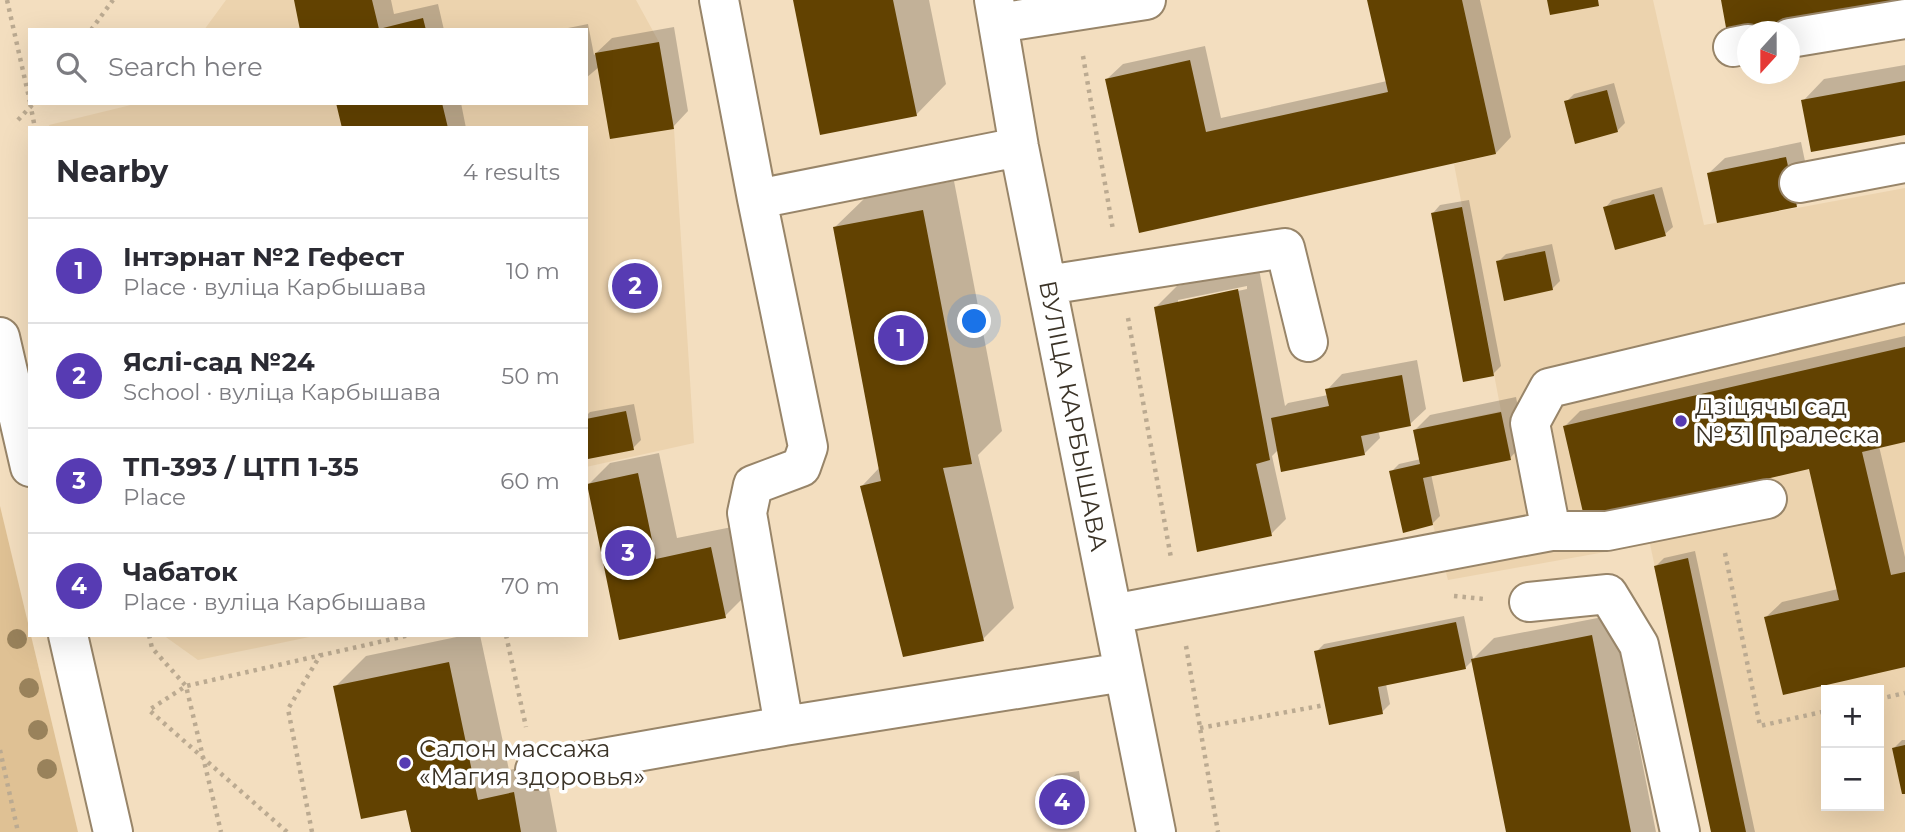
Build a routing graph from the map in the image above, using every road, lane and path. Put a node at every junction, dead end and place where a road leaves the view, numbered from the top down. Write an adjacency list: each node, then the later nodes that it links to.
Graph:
1 (7, 0): 10 (path)
2 (113, 0): 8 (path)
3 (719, 0): 18 (street)
4 (1146, 0): 6 (street)
5 (996, 11): 6 (street); 15 (street, ВУЛІЦА КАРБЫШАВА)
6 (1075, 12): 19 (path)
7 (1905, 19): 9 (street)
8 (92, 28)
9 (1800, 35)
10 (28, 91)
11 (30, 105): 13 (path)
12 (31, 105): 14 (path)
13 (18, 120)
14 (36, 126)
15 (1019, 147): 18 (street); 20 (street, ВУЛІЦА КАРБЫШАВА)
16 (1905, 163): 17 (street)
17 (1799, 183)
18 (757, 199): 42 (street)
19 (1120, 274): 20 (street); 23 (street); 28 (path)
20 (1047, 285): 30 (street, ВУЛІЦА КАРБЫШАВА)
21 (1905, 303): 27 (street)
22 (0, 337): 24 (street)
23 (1308, 342)
24 (28, 458)
25 (1767, 499): 26 (street)
26 (1716, 509): 27 (street); 41 (path)
27 (1551, 531): 28 (street)
28 (1178, 600): 30 (street); 43 (path)
29 (1529, 602): 54 (street)
30 (1113, 614): 36 (street, ВУЛІЦА КАРБЫШАВА)
31 (68, 637): 48 (street)
32 (149, 637): 37 (path)
33 (401, 637): 35 (path)
34 (506, 637): 46 (path)
35 (322, 654): 37 (path); 51 (path)
36 (1124, 673): 42 (street); 52 (street, ВУЛІЦА КАРБЫШАВА)
37 (186, 686): 45 (path); 45 (path)
38 (1905, 693): 39 (path)
39 (1884, 698)
40 (1325, 705): 43 (path)
41 (1821, 712)
42 (785, 726): 46 (street)
43 (1200, 728): 53 (path)
44 (0, 750): 47 (path)
45 (201, 757): 49 (path); 50 (path)
46 (535, 770)
47 (19, 832)
48 (113, 832)
49 (221, 832)
50 (287, 832)
51 (313, 832)
52 (1156, 832)
53 (1218, 832)
54 (1679, 832)

